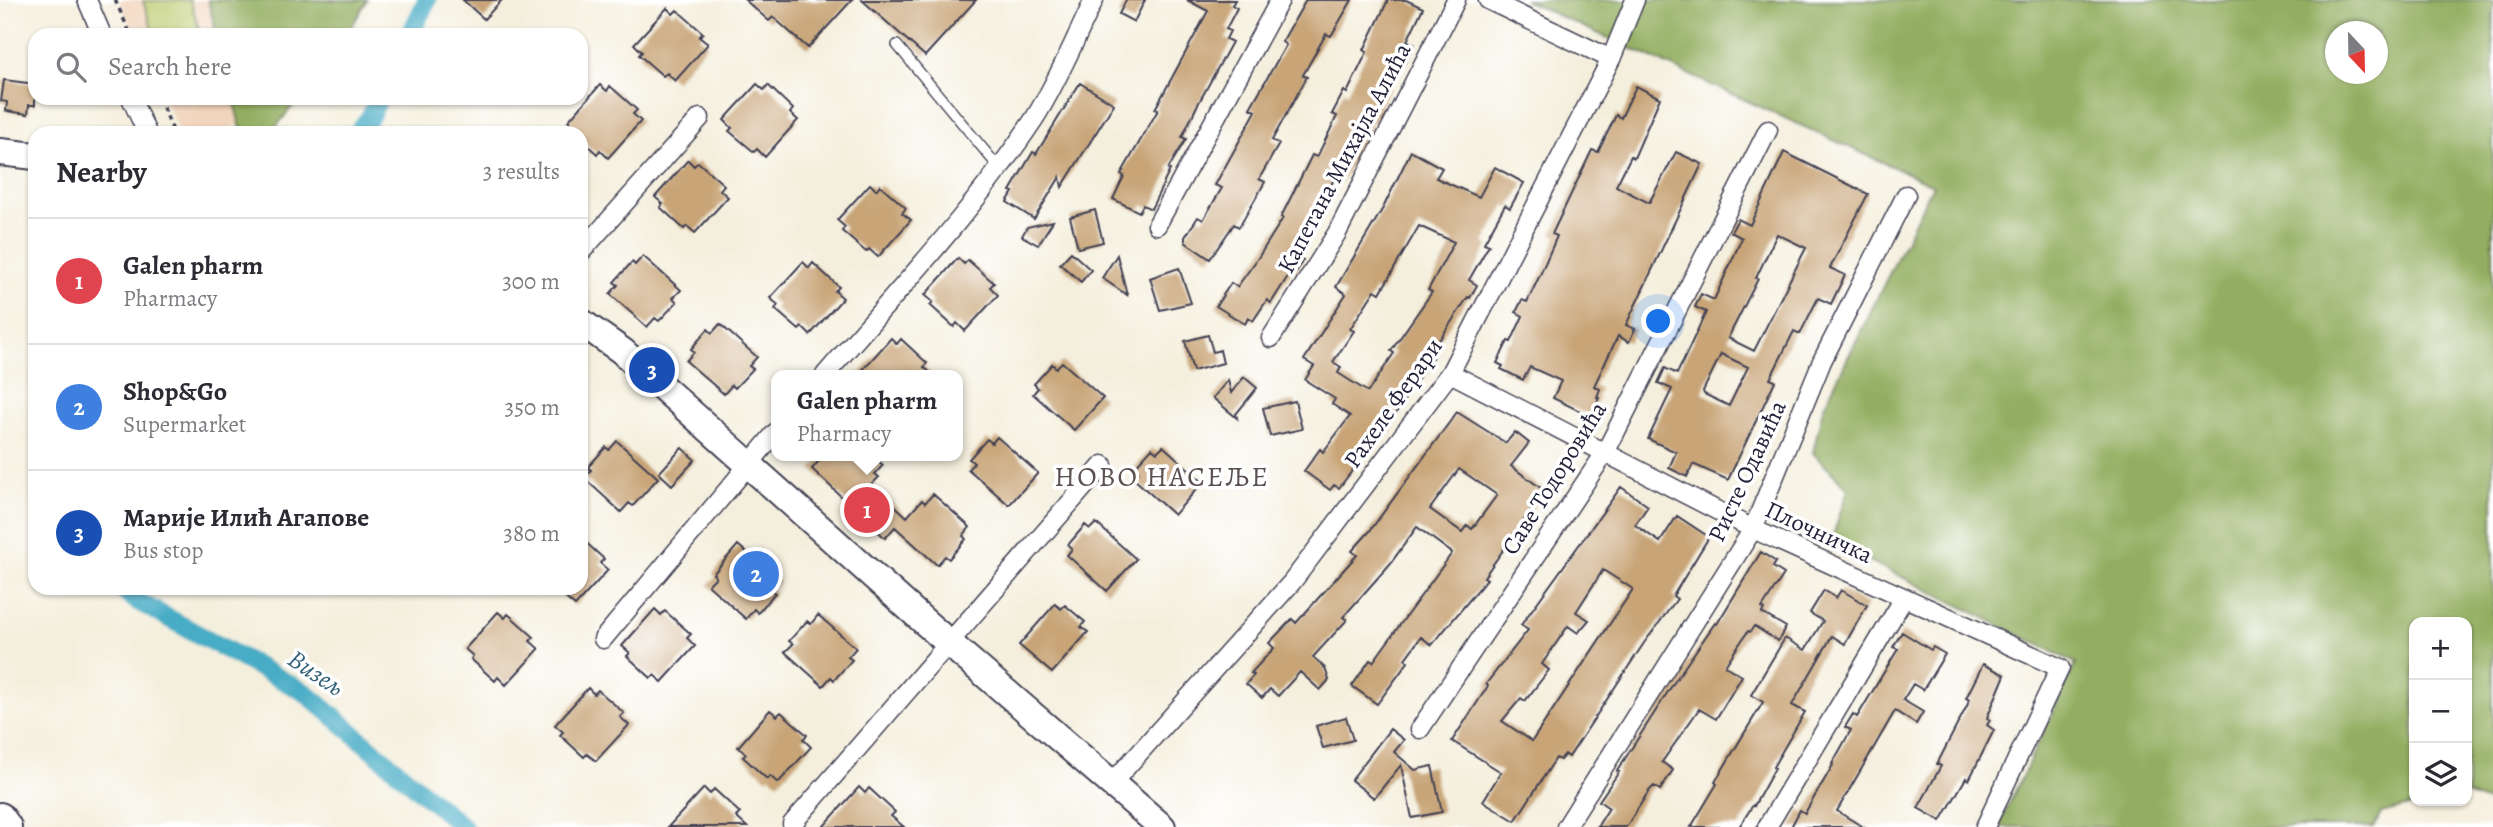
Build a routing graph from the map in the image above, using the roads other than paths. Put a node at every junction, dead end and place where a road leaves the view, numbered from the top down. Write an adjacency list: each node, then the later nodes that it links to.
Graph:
1 (87, 0): 7 (street)
2 (1094, 0): 16 (street)
3 (1280, 0): 18 (street)
4 (1457, 0): 21 (street, Капетана Михајла Алића)
5 (1488, 0): 9 (street)
6 (1635, 0): 9 (street, Рахеле Ферари)
7 (99, 28)
8 (897, 44): 16 (lane)
9 (1611, 59): 23 (street, Рахеле Ферари)
10 (134, 105): 12 (street)
11 (700, 118): 19 (street)
12 (144, 126)
13 (1768, 130): 25 (street, Саве Тодоровића)
14 (0, 152): 15 (street)
15 (28, 155)
16 (1000, 169): 22 (street)
17 (1906, 195): 28 (street, Ристе Одавића)
18 (1157, 225)
19 (588, 245)
20 (588, 327): 26 (street)
21 (1271, 338)
22 (829, 370)
23 (1450, 373): 25 (street, Плочничка); 33 (street, Рахеле Ферари)
24 (771, 438): 26 (street)
25 (1605, 453): 28 (street, Плочничка); 32 (street, Саве Тодоровића)
26 (748, 464): 30 (street); 31 (street)
27 (1103, 466): 31 (street)
28 (1752, 529): 29 (street, Плочничка); 38 (street, Ристе Одавића)
29 (1904, 598): 39 (street); 40 (street, Плочничка)
30 (603, 639)
31 (949, 643): 33 (street); 35 (street)
32 (1420, 729)
33 (1113, 782): 37 (street)
34 (0, 817): 36 (main road)
35 (792, 824)
36 (7, 827)
37 (1162, 827)
38 (1566, 827)
39 (1768, 827)
40 (1985, 827)

